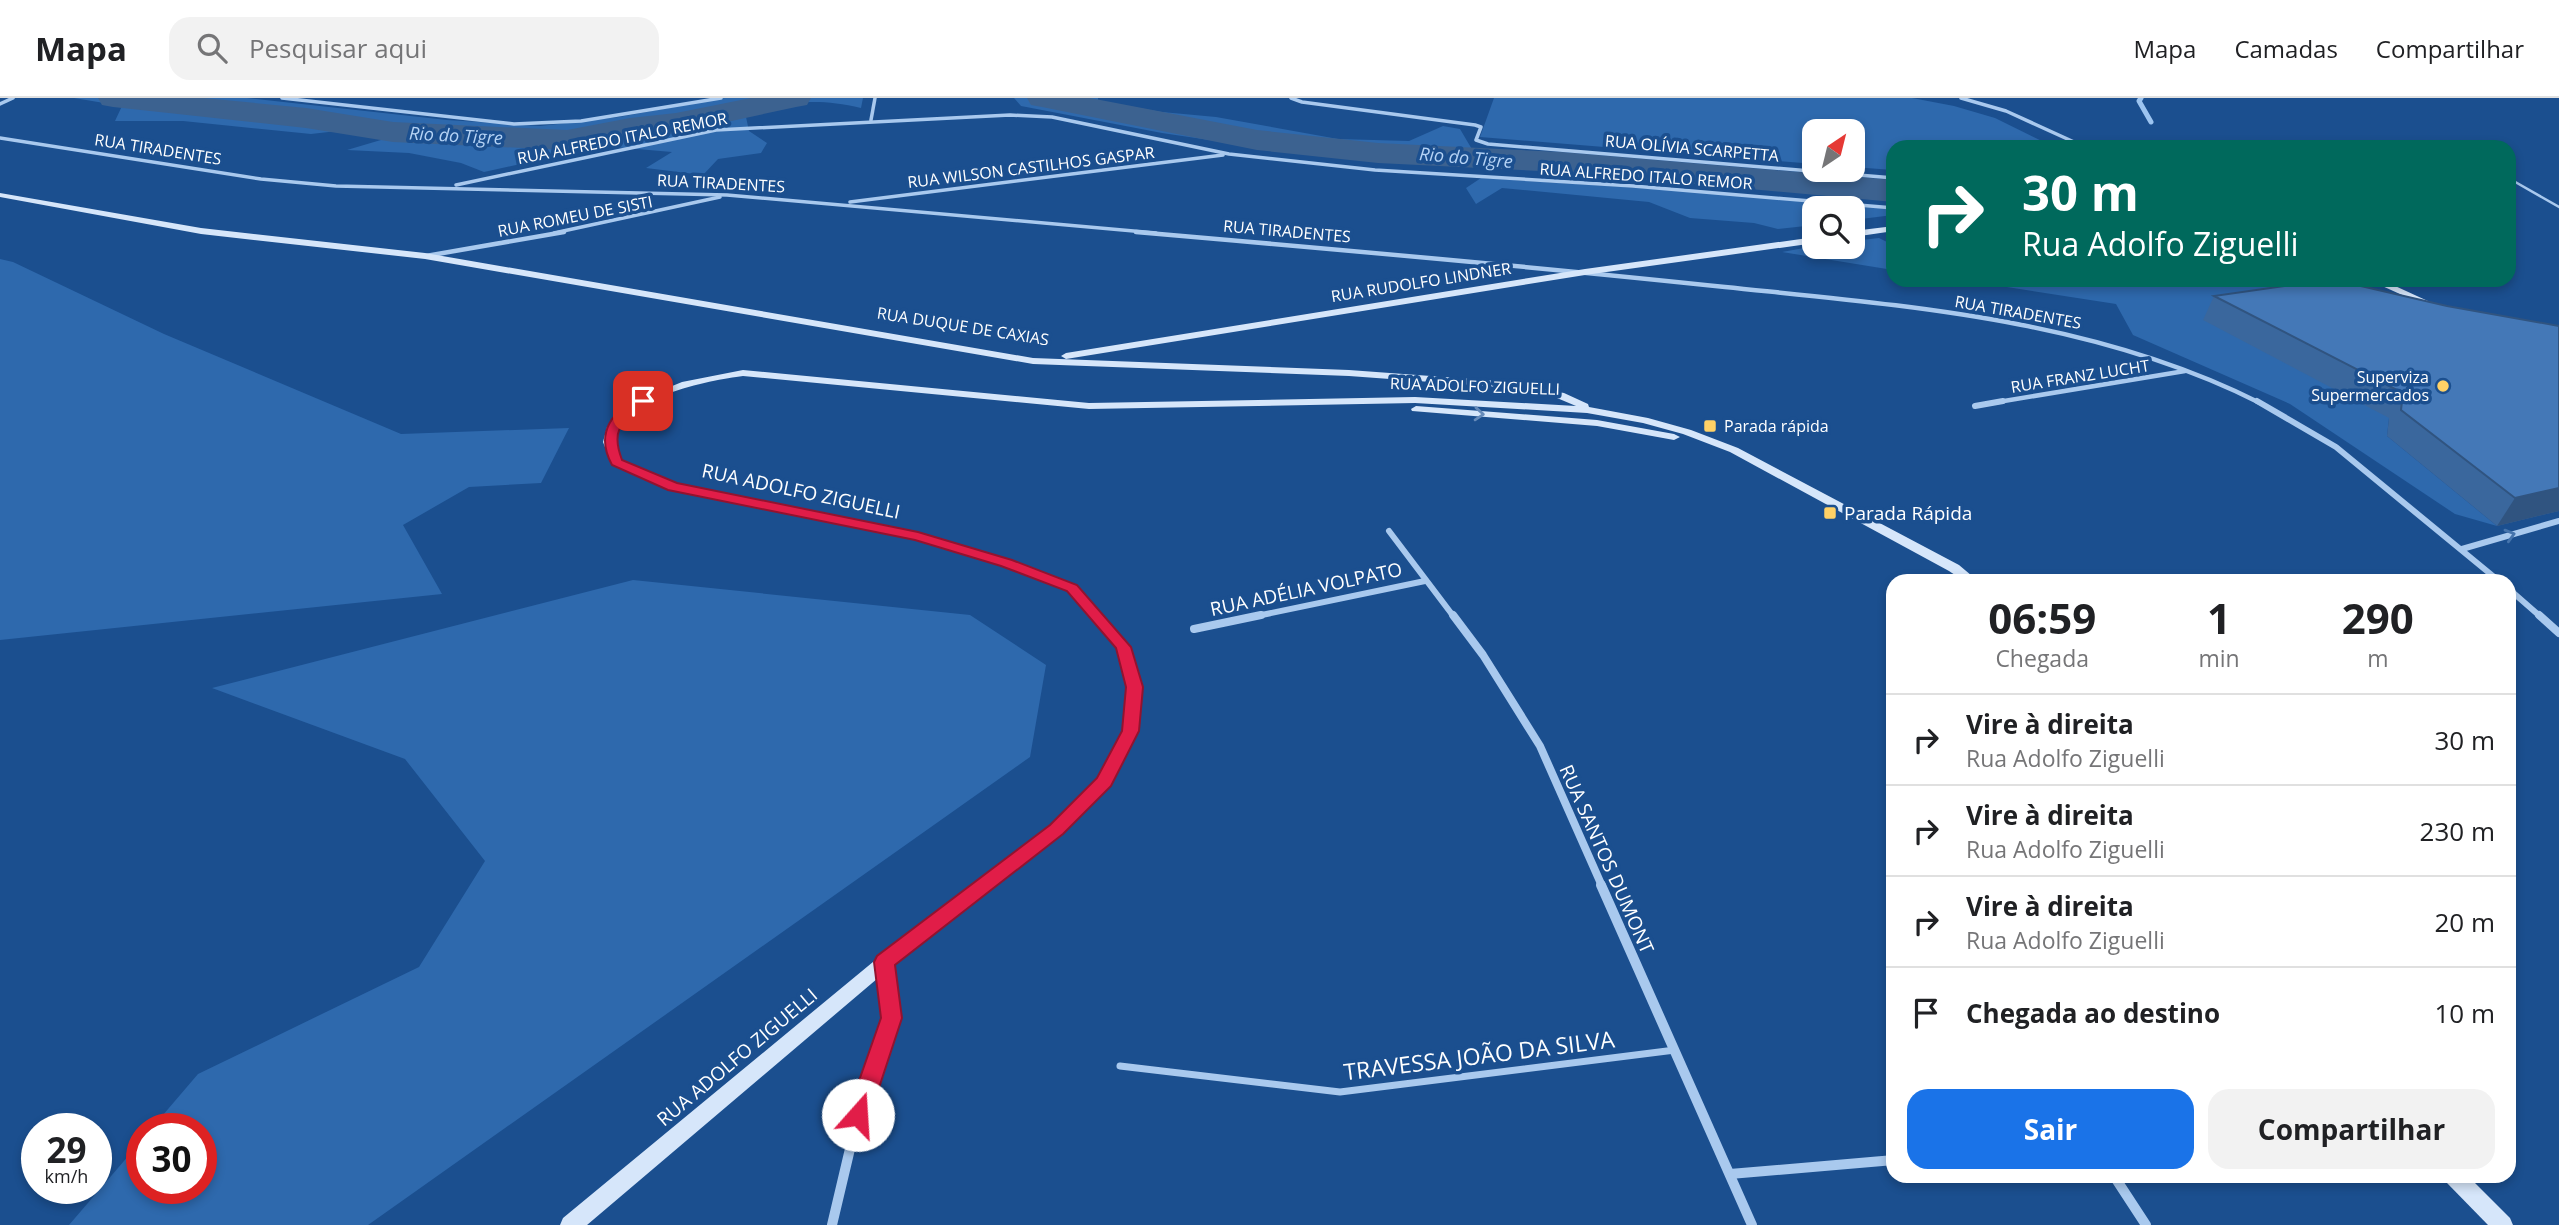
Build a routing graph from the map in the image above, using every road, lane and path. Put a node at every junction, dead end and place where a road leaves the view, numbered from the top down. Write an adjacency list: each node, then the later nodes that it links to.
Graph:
1 (13, 98): 7 (street)
2 (282, 98): 3 (street)
3 (721, 98)
4 (875, 98): 8 (street)
5 (1291, 98): 12 (street, RUA OLÍVIA SCARPETTA)
6 (1961, 98): 10 (street)
7 (0, 104)
8 (871, 120): 11 (street, RUA ALFREDO ITALO REMOR); 14 (street, RUA ALFREDO ITALO REMOR)
9 (0, 138): 14 (street, RUA TIRADENTES)
10 (2070, 140)
11 (1229, 155): 17 (street, RUA WILSON CASTILHOS GASPAR); 18 (street, RUA ALFREDO ITALO REMOR)
12 (1886, 177)
13 (2516, 182): 19 (lane)
14 (441, 188): 16 (street, RUA TIRADENTES)
15 (0, 195): 23 (street, RUA DUQUE DE CAXIAS)
16 (727, 195): 17 (street, RUA TIRADENTES); 23 (street, RUA ROMEU DE SISTI)
17 (835, 204): 24 (street, RUA TIRADENTES)
18 (1886, 207)
19 (2559, 207)
20 (1886, 230): 21 (street)
21 (1865, 233)
22 (1802, 242): 24 (street, RUA RUDOLFO LINDNER)
23 (425, 256): 27 (street, RUA DUQUE DE CAXIAS)
24 (1585, 272): 27 (street, RUA RUDOLFO LINDNER); 28 (street, RUA TIRADENTES)
25 (2390, 287): 26 (street)
26 (2447, 312)
27 (1033, 361): 29 (street, RUA DUQUE DE CAXIAS)
28 (2189, 370): 31 (street, RUA FRANZ LUCHT); 38 (street, RUA TIRADENTES)
29 (1499, 384): 32 (street, RUA DUQUE DE CAXIAS); 33 (street, RUA DUQUE DE CAXIAS)
30 (1362, 403): 32 (street, RUA ADOLFO ZIGUELLI); 34 (street, RUA ADOLFO ZIGUELLI, one-way to 34); 45 (street, RUA ADOLFO ZIGUELLI)
31 (1975, 406)
32 (1553, 407): 33 (street, RUA ADOLFO ZIGUELLI); 34 (street)
33 (1587, 410): 34 (street); 35 (street, RUA DUQUE DE CAXIAS)
34 (1570, 421): 35 (street, RUA DUQUE DE CAXIAS)
35 (1778, 474): 39 (street, RUA DUQUE DE CAXIAS)
36 (2559, 521): 38 (street, one-way to 36)
37 (1389, 531): 41 (street, RUA SANTOS DUMONT)
38 (2462, 549): 40 (street, RUA TIRADENTES)
39 (1962, 574)
40 (2491, 574)
41 (1425, 581): 43 (street, RUA ADÉLIA VOLPATO); 46 (street, RUA SANTOS DUMONT)
42 (2516, 595): 44 (street)
43 (1194, 629)
44 (2559, 633)
45 (885, 962): 52 (street, RUA ADOLFO ZIGUELLI); 53 (street)
46 (1675, 1050): 47 (lane, TRAVESSA JOÃO DA SILVA); 49 (street, RUA SANTOS DUMONT)
47 (1120, 1066)
48 (1886, 1161): 49 (street)
49 (1730, 1174): 54 (street, RUA SANTOS DUMONT)
50 (2119, 1183): 55 (street)
51 (2461, 1183): 56 (street)
52 (571, 1225)
53 (832, 1225)
54 (1752, 1225)
55 (2146, 1225)
56 (2502, 1225)

